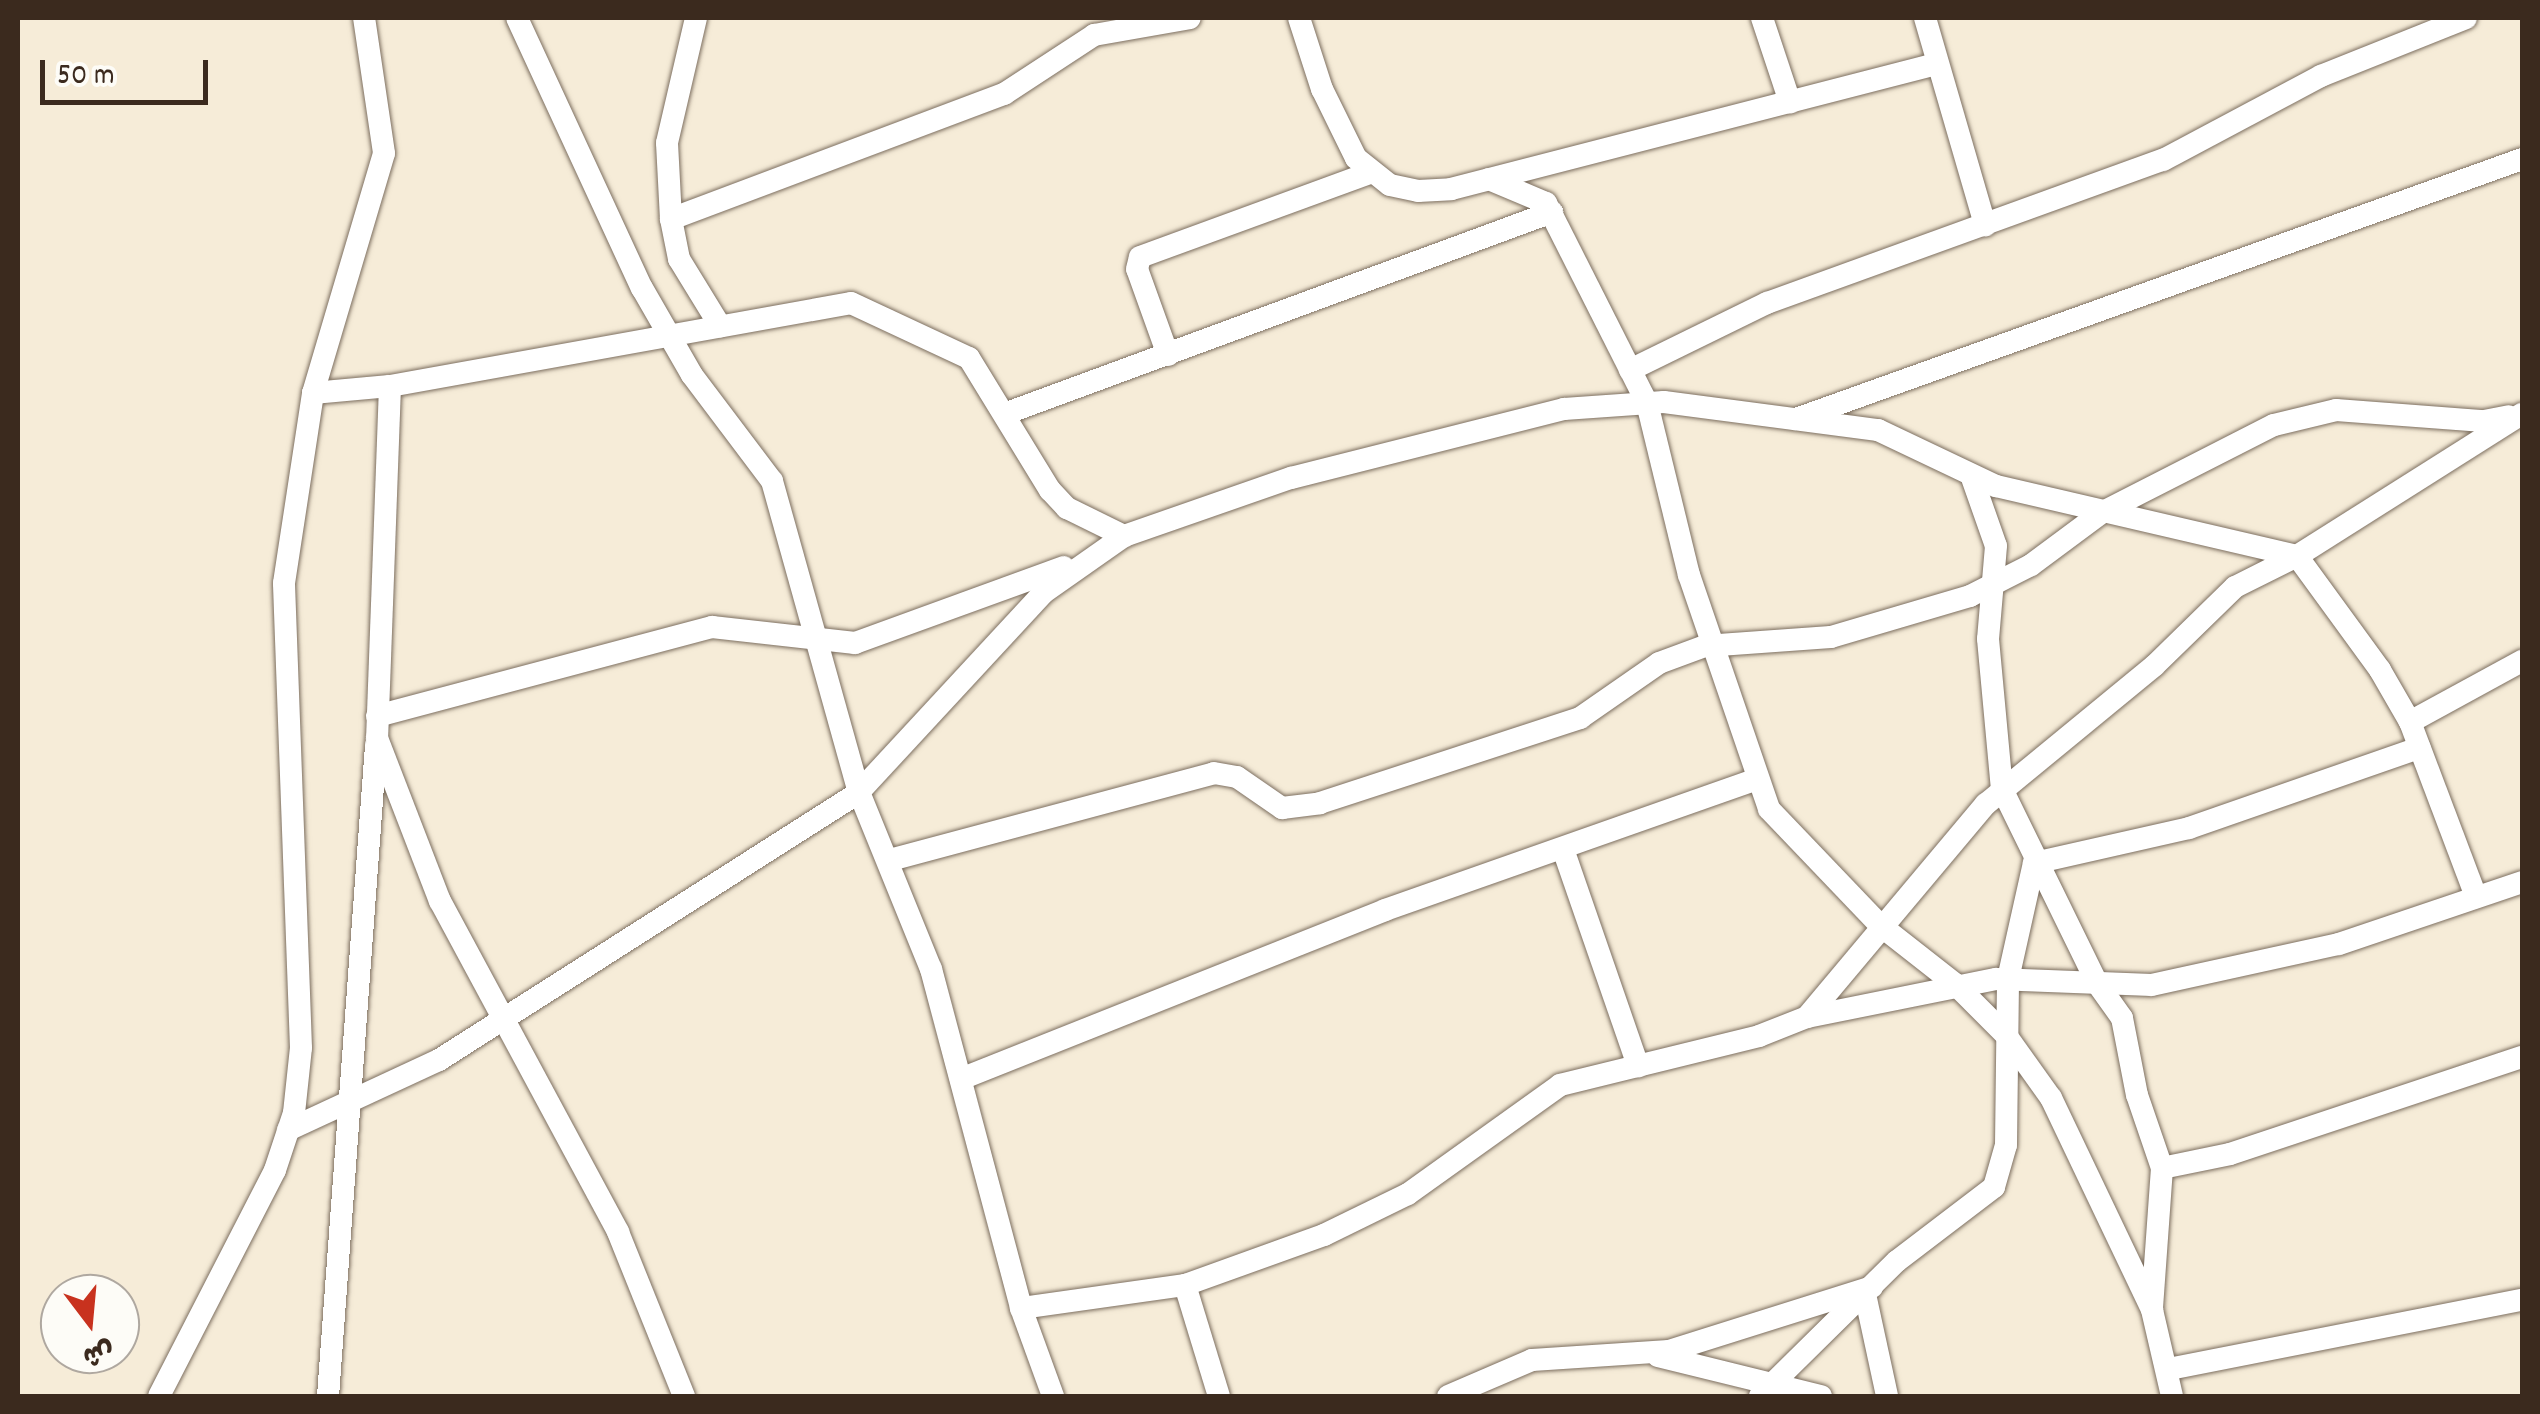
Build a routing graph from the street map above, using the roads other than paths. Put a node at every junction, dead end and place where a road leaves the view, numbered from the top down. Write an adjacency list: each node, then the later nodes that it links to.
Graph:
1 (364, 18): 22 (street)
2 (517, 18): 18 (street)
3 (696, 18): 15 (street)
4 (1190, 18): 15 (street)
5 (1300, 18): 12 (street)
6 (1762, 18): 10 (street)
7 (1925, 18): 9 (street)
8 (2466, 18): 16 (street)
9 (1936, 64): 10 (street); 16 (street)
10 (1790, 102): 13 (street)
11 (2522, 159): 26 (street)
12 (1369, 173): 13 (street); 19 (street)
13 (1489, 180): 14 (street)
14 (1552, 212): 19 (street); 20 (street)
15 (672, 219): 17 (street)
16 (1985, 225): 20 (street)
17 (720, 326): 18 (street); 24 (street)
18 (670, 336): 21 (street); 33 (street)
19 (1168, 355): 24 (street)
20 (1630, 370): 23 (street)
21 (390, 386): 22 (street); 37 (street)
22 (313, 394): 58 (street)
23 (1647, 403): 26 (street); 29 (street); 34 (street)
24 (1007, 412): 29 (street)
25 (2522, 414): 28 (street); 30 (street)
26 (1794, 420): 27 (street)
27 (1971, 476): 28 (street); 32 (street)
28 (2101, 513): 30 (street); 32 (street)
29 (1124, 536): 31 (street)
30 (2297, 556): 36 (street); 40 (street)
31 (1082, 561): 33 (street); 41 (street)
32 (1994, 586): 34 (street); 40 (street)
33 (817, 643): 37 (street); 41 (street)
34 (1712, 645): 39 (street); 43 (street)
35 (2522, 661): 36 (street)
36 (2410, 722): 38 (street)
37 (377, 727): 51 (street); 57 (street)
38 (2420, 748): 44 (street); 46 (street)
39 (1756, 779): 42 (street); 47 (street)
40 (2002, 789): 44 (street); 47 (street)
41 (859, 792): 43 (street); 51 (street)
42 (1563, 849): 55 (street); 56 (street)
43 (890, 860): 56 (street)
44 (2034, 863): 48 (street); 49 (street)
45 (2522, 882): 46 (street)
46 (2476, 897): 49 (street)
47 (1881, 926): 50 (street); 52 (street)
48 (2008, 979): 49 (street); 50 (street); 53 (street)
49 (2097, 983): 59 (street)
50 (1955, 984): 52 (street); 53 (street)
51 (505, 1017): 57 (street); 70 (street)
52 (1807, 1017): 55 (street)
53 (2006, 1035): 61 (street); 64 (street)
54 (2522, 1057): 59 (street)
55 (1638, 1066): 60 (street)
56 (961, 1079): 63 (street)
57 (350, 1103): 58 (street); 69 (street)
58 (288, 1130): 68 (street)
59 (2162, 1168): 64 (street)
60 (1185, 1285): 63 (street); 72 (street)
61 (1869, 1290): 65 (street); 67 (street); 75 (street)
62 (2522, 1300): 66 (street)
63 (1020, 1308): 71 (street)
64 (2152, 1310): 66 (street)
65 (1650, 1354): 67 (street); 73 (street)
66 (2169, 1368): 76 (street)
67 (1767, 1391): 74 (street)
68 (159, 1396)
69 (328, 1396)
70 (684, 1396)
71 (1052, 1396)
72 (1220, 1396)
73 (1448, 1396)
74 (1821, 1396)
75 (1887, 1396)
76 (2172, 1396)

